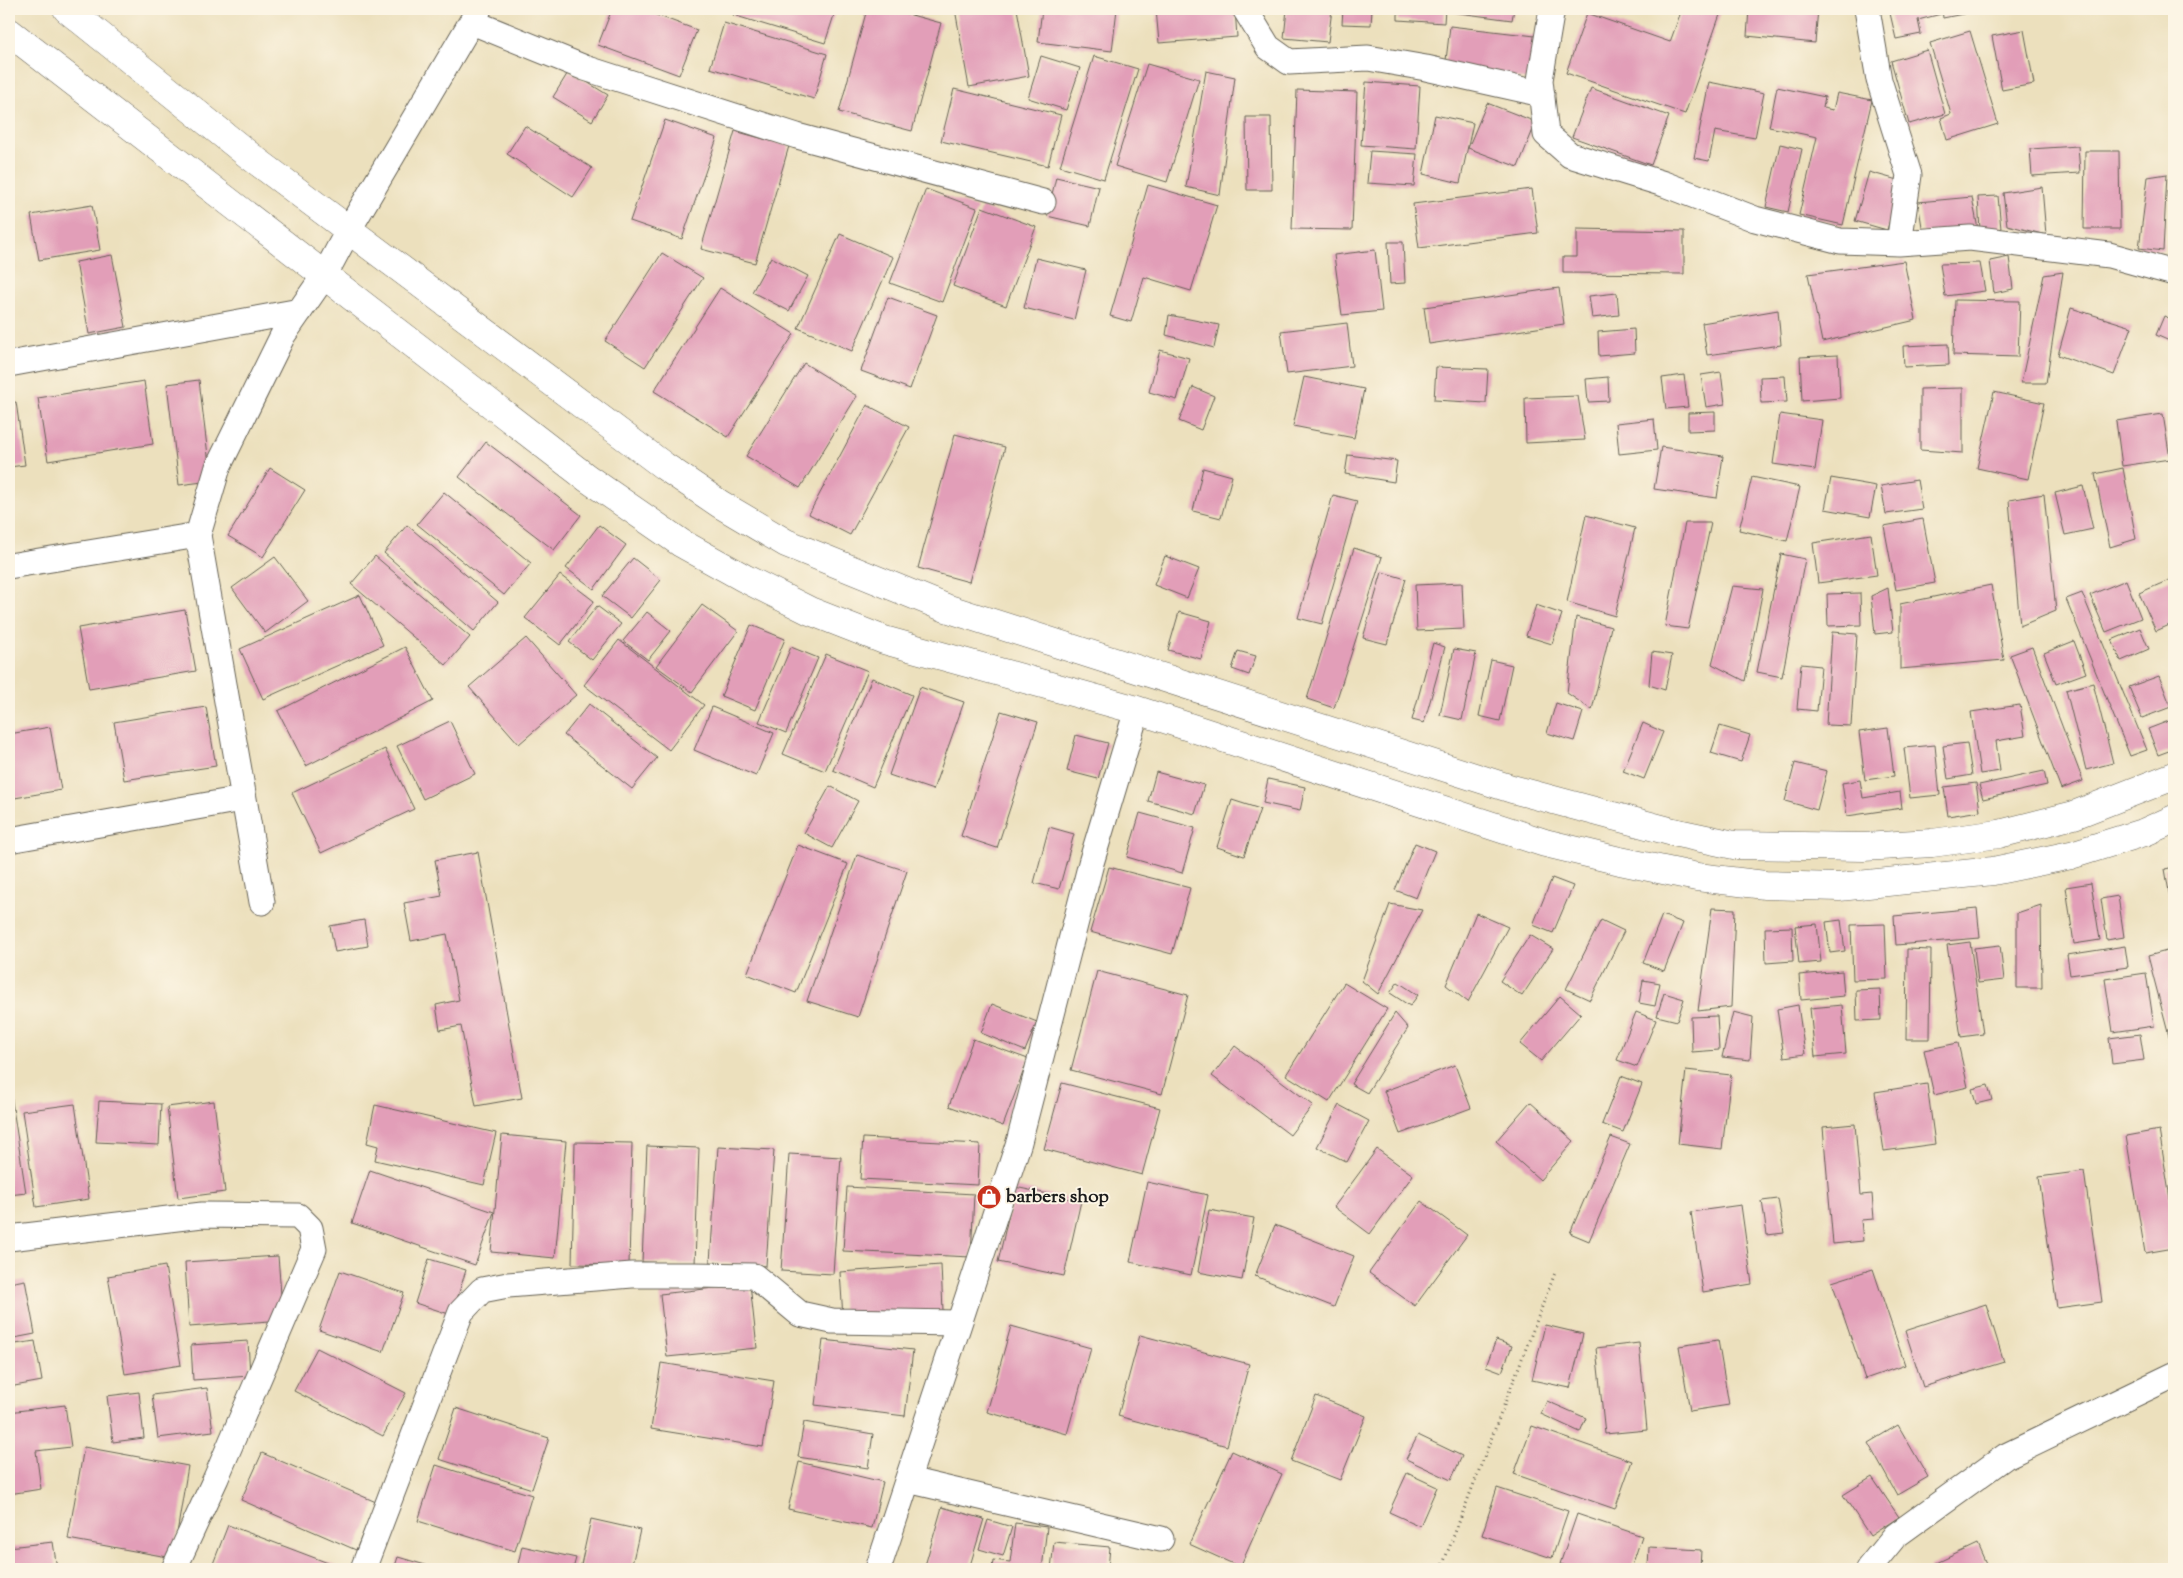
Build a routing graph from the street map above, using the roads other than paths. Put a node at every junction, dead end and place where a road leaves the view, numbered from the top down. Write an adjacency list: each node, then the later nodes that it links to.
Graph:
1 (66, 9): 9 (main road)
2 (1245, 9): 7 (street)
3 (1552, 9): 7 (street)
4 (1867, 9): 10 (street)
5 (475, 15): 8 (street); 9 (street)
6 (9, 32): 12 (main road)
7 (1542, 94): 10 (street)
8 (1043, 202)
9 (348, 231): 12 (street); 18 (main road)
10 (1900, 243): 11 (street)
11 (2174, 273)
12 (324, 276): 13 (street); 17 (main road)
13 (300, 311): 14 (street); 15 (street)
14 (9, 364)
15 (198, 535): 16 (street); 19 (street)
16 (9, 566)
17 (1137, 710): 20 (main road); 24 (street)
18 (2174, 776)
19 (242, 799): 21 (street); 22 (street)
20 (2174, 819)
21 (9, 840)
22 (262, 902)
23 (9, 1238): 28 (street)
24 (958, 1324): 26 (street); 29 (street)
25 (2174, 1375): 31 (street)
26 (908, 1480): 27 (street); 30 (street)
27 (1162, 1539)
28 (174, 1569)
29 (363, 1569)
30 (878, 1569)
31 (1868, 1569)

